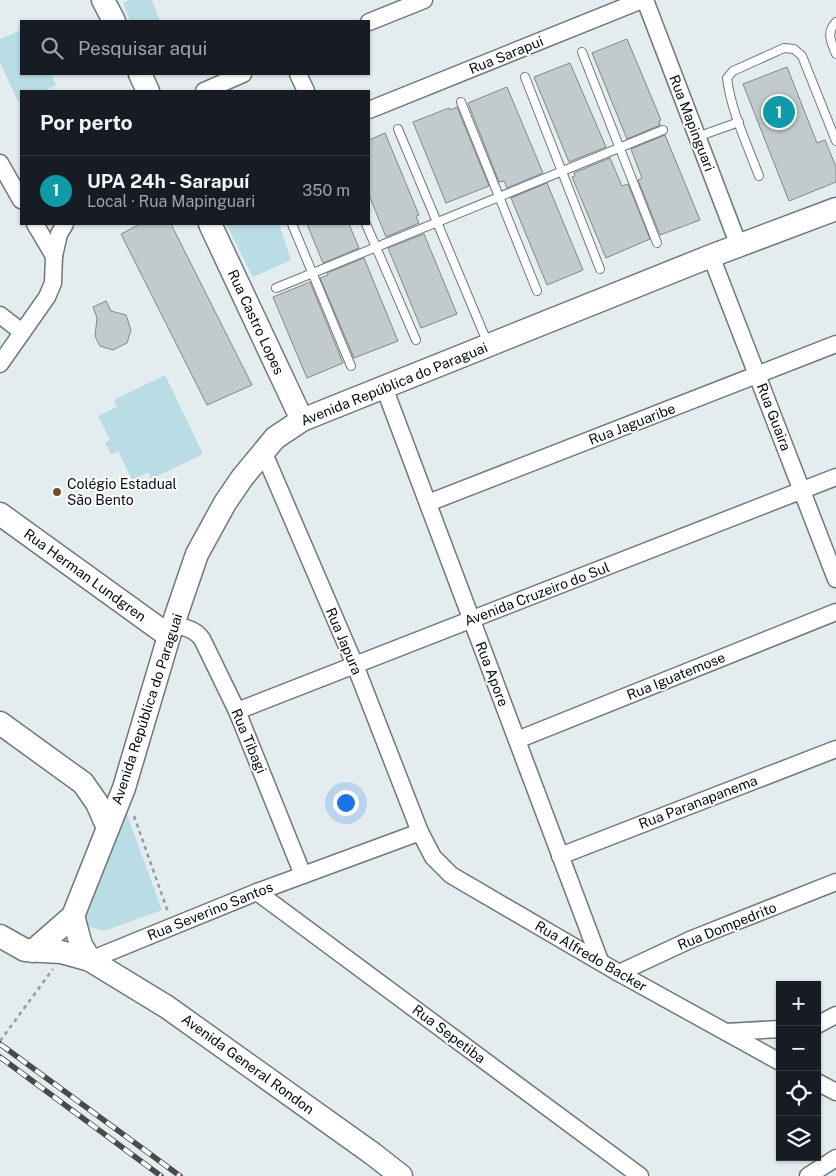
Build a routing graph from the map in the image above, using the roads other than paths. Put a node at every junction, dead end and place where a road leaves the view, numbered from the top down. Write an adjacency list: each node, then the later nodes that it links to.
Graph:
1 (104, 0): 4 (main road)
2 (424, 0): 5 (street)
3 (644, 0): 17 (street, Rua Sarapui); 21 (street, Rua Mapinguari)
4 (114, 20)
5 (370, 22)
6 (836, 22): 8 (lane)
7 (582, 52): 23 (lane)
8 (836, 54)
9 (140, 75): 13 (main road)
10 (241, 75): 14 (street)
11 (298, 75): 15 (street)
12 (525, 77): 25 (lane)
13 (148, 90)
14 (206, 90)
15 (306, 90)
16 (461, 102): 27 (lane)
17 (370, 110)
18 (739, 122): 21 (lane); 22 (lane); 26 (lane)
19 (398, 129): 30 (lane)
20 (663, 130): 23 (lane)
21 (698, 137): 37 (street, Rua Mapinguari)
22 (836, 141)
23 (620, 148): 25 (lane); 36 (lane)
24 (0, 163): 28 (street)
25 (562, 171): 27 (lane); 41 (lane)
26 (759, 176)
27 (499, 197): 30 (lane); 44 (lane)
28 (20, 198)
29 (836, 208): 37 (main road, Avenida República do Paraguai)
30 (437, 222): 38 (lane); 49 (lane)
31 (36, 225): 39 (street)
32 (64, 225): 39 (street)
33 (210, 225): 54 (main road, Rua Castro Lopes)
34 (292, 225): 42 (lane)
35 (366, 225): 38 (lane)
36 (657, 243)
37 (739, 246): 40 (main road, Avenida República do Paraguai)
38 (376, 247): 42 (lane); 47 (lane)
39 (54, 256): 46 (street)
40 (711, 256): 49 (main road, Avenida República do Paraguai); 52 (street, Rua Guaira)
41 (600, 269)
42 (314, 273): 43 (lane); 51 (lane)
43 (276, 288)
44 (537, 291)
45 (0, 314): 46 (street)
46 (22, 332): 50 (street)
47 (416, 340)
48 (836, 344): 52 (street, Rua Jaguaribe)
49 (488, 345): 53 (main road, Avenida República do Paraguai)
50 (0, 364)
51 (351, 366)
52 (757, 375): 57 (street, Rua Guaira); 58 (street, Rua Jaguaribe)
53 (384, 387): 54 (main road, Avenida República do Paraguai); 58 (street, Rua Apore)
54 (302, 420): 55 (main road, Avenida República do Paraguai)
55 (263, 451): 63 (main road, Avenida República do Paraguai); 64 (street, Rua Japura)
56 (836, 477): 57 (street, Avenida Cruzeiro do Sul)
57 (802, 491): 60 (street, Rua Guaira); 62 (street, Avenida Cruzeiro do Sul)
58 (428, 503): 62 (street, Rua Apore)
59 (0, 514): 63 (main road, Rua Herman Lundgren)
60 (836, 579)
61 (836, 612): 67 (street, Rua Iguatemose)
62 (472, 620): 64 (street, Avenida Cruzeiro do Sul); 67 (street, Rua Apore)
63 (171, 630): 65 (street, Rua Tibagi); 70 (main road, Avenida República do Paraguai)
64 (355, 665): 65 (street, Avenida Cruzeiro do Sul); 72 (street, Rua Japura)
65 (237, 711): 74 (street, Rua Tibagi)
66 (0, 723): 69 (main road)
67 (517, 740): 73 (street, Rua Apore)
68 (836, 748): 73 (street, Rua Paranapanema)
69 (83, 783): 70 (main road); 71 (main road)
70 (125, 783): 71 (main road, Avenida República do Paraguai)
71 (108, 828): 77 (main road, Avenida República do Paraguai)
72 (420, 832): 74 (street, Rua Severino Santos); 81 (street, Rua Alfredo Backer)
73 (560, 856): 81 (street, Rua Apore)
74 (303, 875): 76 (street, Rua Severino Santos)
75 (836, 882): 82 (street, Rua Dompedrito)
76 (257, 892): 80 (street, Rua Severino Santos); 94 (street, Rua Sepetiba)
77 (73, 916): 79 (main road, Avenida República do Paraguai); 80 (main road)
78 (0, 936): 79 (main road)
79 (33, 951): 80 (main road)
80 (90, 960): 93 (main road, Avenida General Rondon)
81 (600, 961): 82 (street, Rua Alfredo Backer)
82 (619, 973): 88 (street, Rua Alfredo Backer)
83 (836, 1015): 84 (street)
84 (821, 1024)
85 (821, 1026): 86 (street)
86 (836, 1027)
87 (776, 1029): 88 (street)
88 (726, 1032): 89 (street, Rua Alfredo Backer)
89 (776, 1060)
90 (821, 1084): 91 (street)
91 (836, 1092)
92 (836, 1158): 95 (street)
93 (401, 1176)
94 (640, 1176)
95 (808, 1176)

